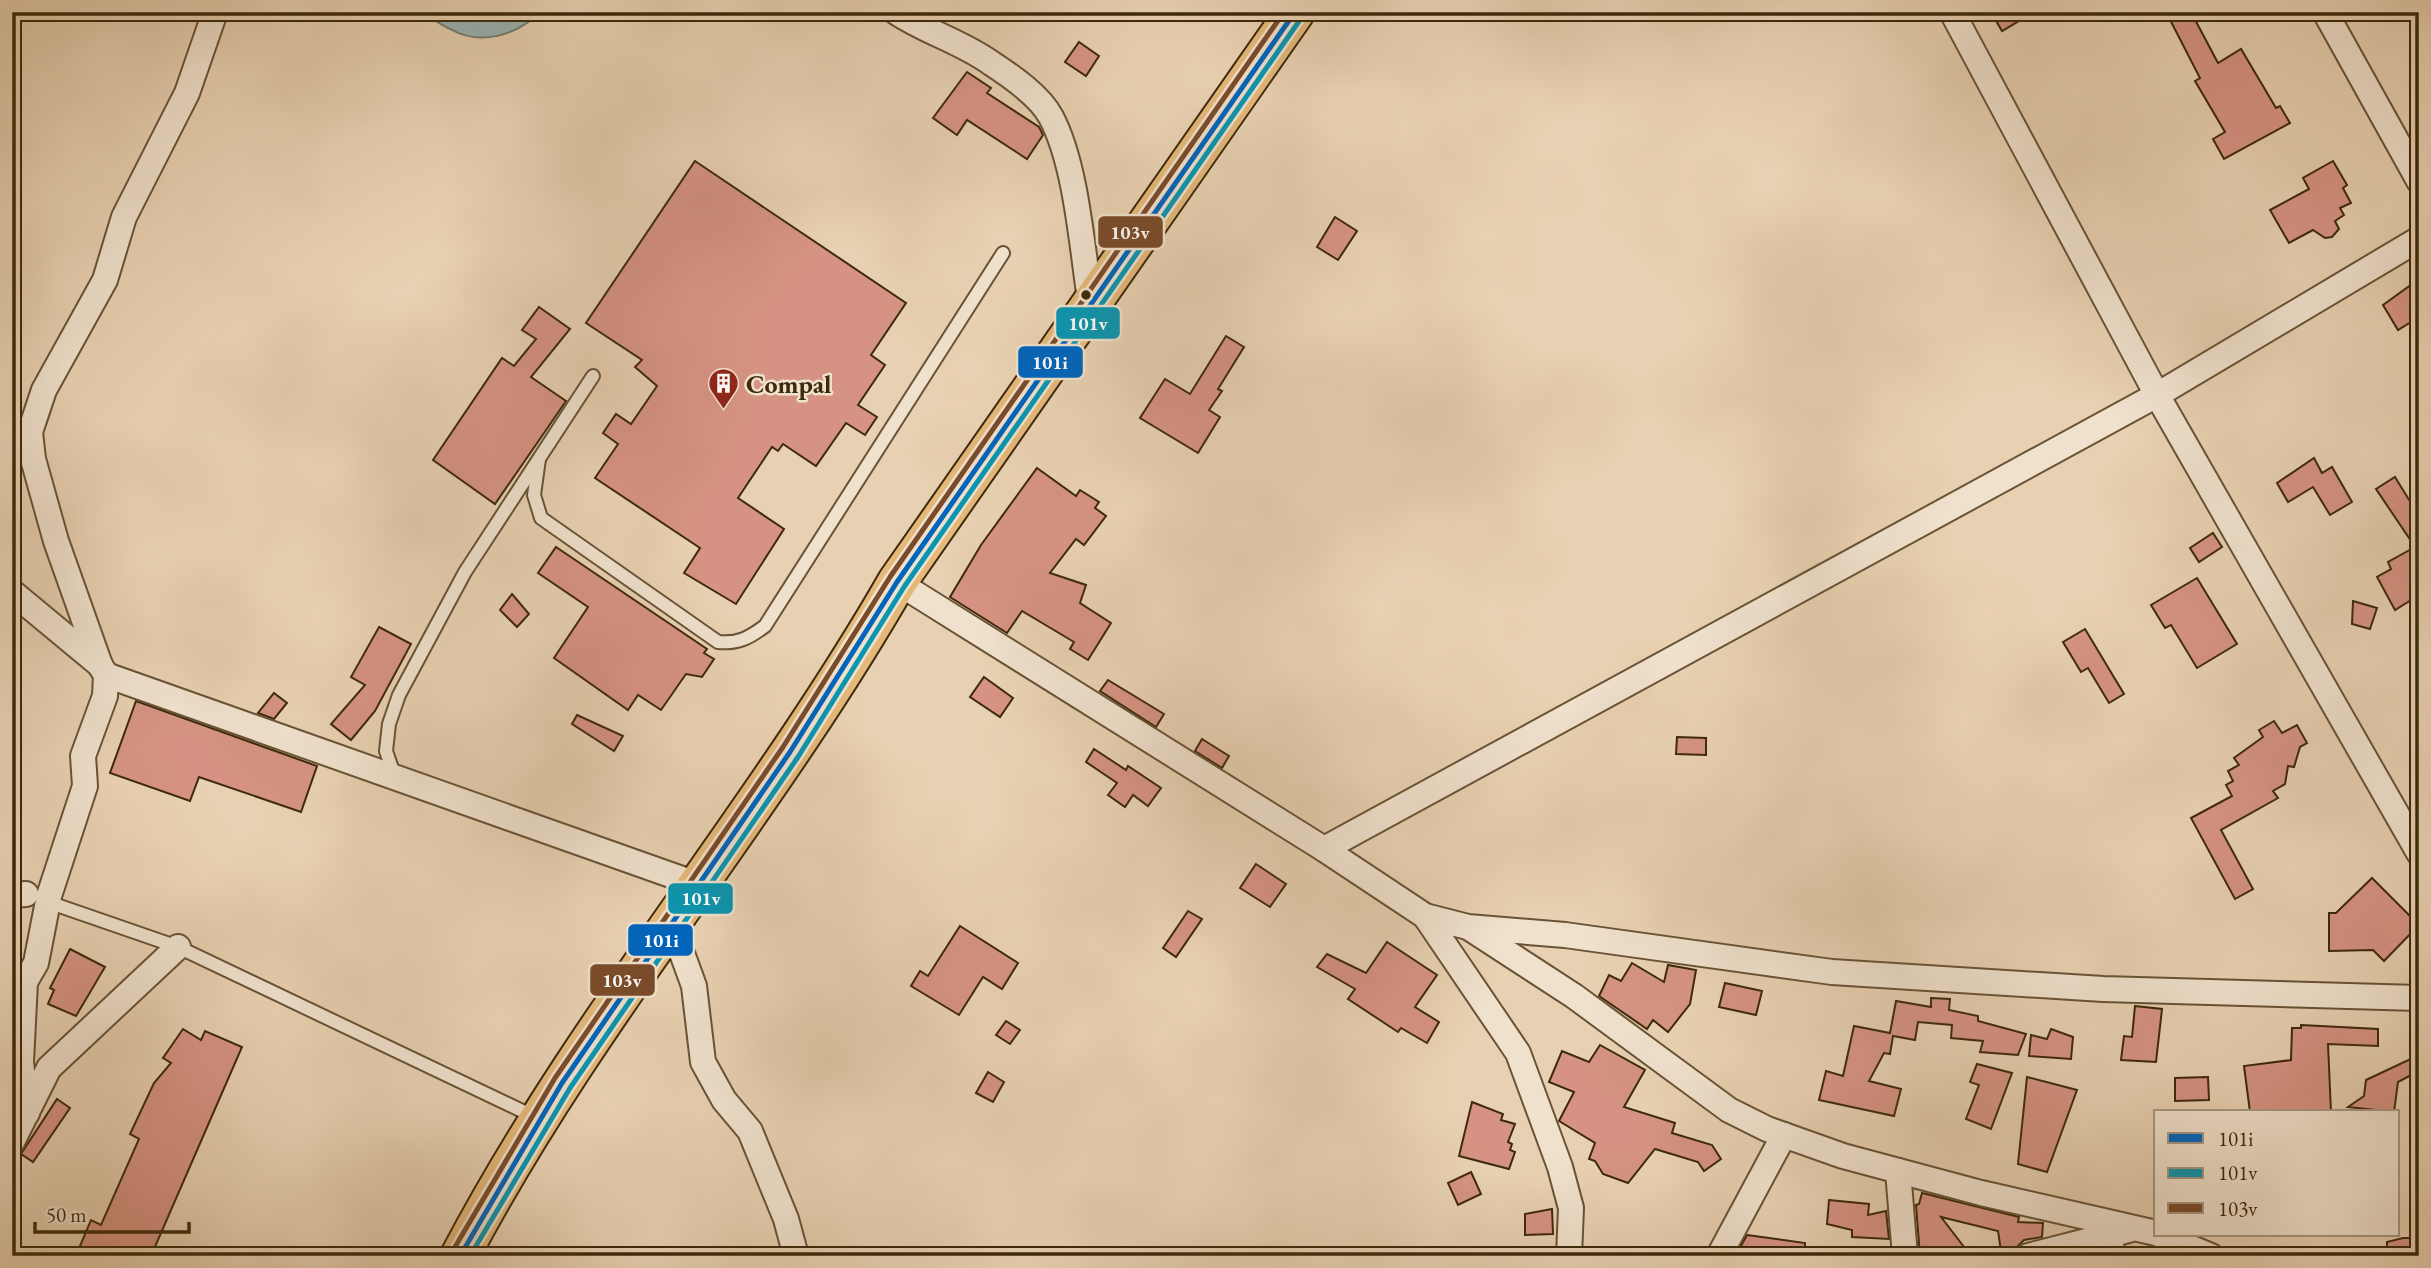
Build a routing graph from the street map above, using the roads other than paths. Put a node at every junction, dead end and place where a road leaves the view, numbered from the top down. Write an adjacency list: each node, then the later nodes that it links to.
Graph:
1 (215, 12): 15 (street)
2 (896, 12): 9 (street)
3 (1295, 12): 9 (main road)
4 (1952, 12): 11 (street)
5 (2325, 12): 6 (street)
6 (2419, 180)
7 (2419, 239): 11 (street)
8 (1003, 253): 12 (lane)
9 (1091, 306): 13 (main road)
10 (593, 376): 12 (lane)
11 (2157, 395): 17 (street); 18 (street)
12 (539, 459): 16 (lane)
13 (897, 582): 17 (street); 19 (main road)
14 (12, 592): 15 (street)
15 (103, 670): 16 (street); 20 (street)
16 (395, 778): 19 (street)
17 (1324, 849): 21 (street)
18 (2419, 853)
19 (699, 885): 22 (main road)
20 (25, 895): 24 (lane); 26 (street)
21 (1425, 916): 23 (street); 36 (street)
22 (671, 923): 27 (main road); 35 (street)
23 (1468, 927): 25 (street); 28 (street)
24 (178, 947): 26 (street); 27 (lane)
25 (2419, 998)
26 (27, 1113): 29 (street)
27 (540, 1120): 34 (main road)
28 (1784, 1135): 30 (street); 37 (street)
29 (12, 1142)
30 (1898, 1171): 31 (street); 38 (street)
31 (2149, 1232): 33 (street)
32 (2159, 1236): 40 (street)
33 (2111, 1246): 39 (street)
34 (460, 1256)
35 (796, 1256)
36 (1569, 1256)
37 (1719, 1256)
38 (1905, 1256)
39 (2028, 1256)
40 (2211, 1256)

